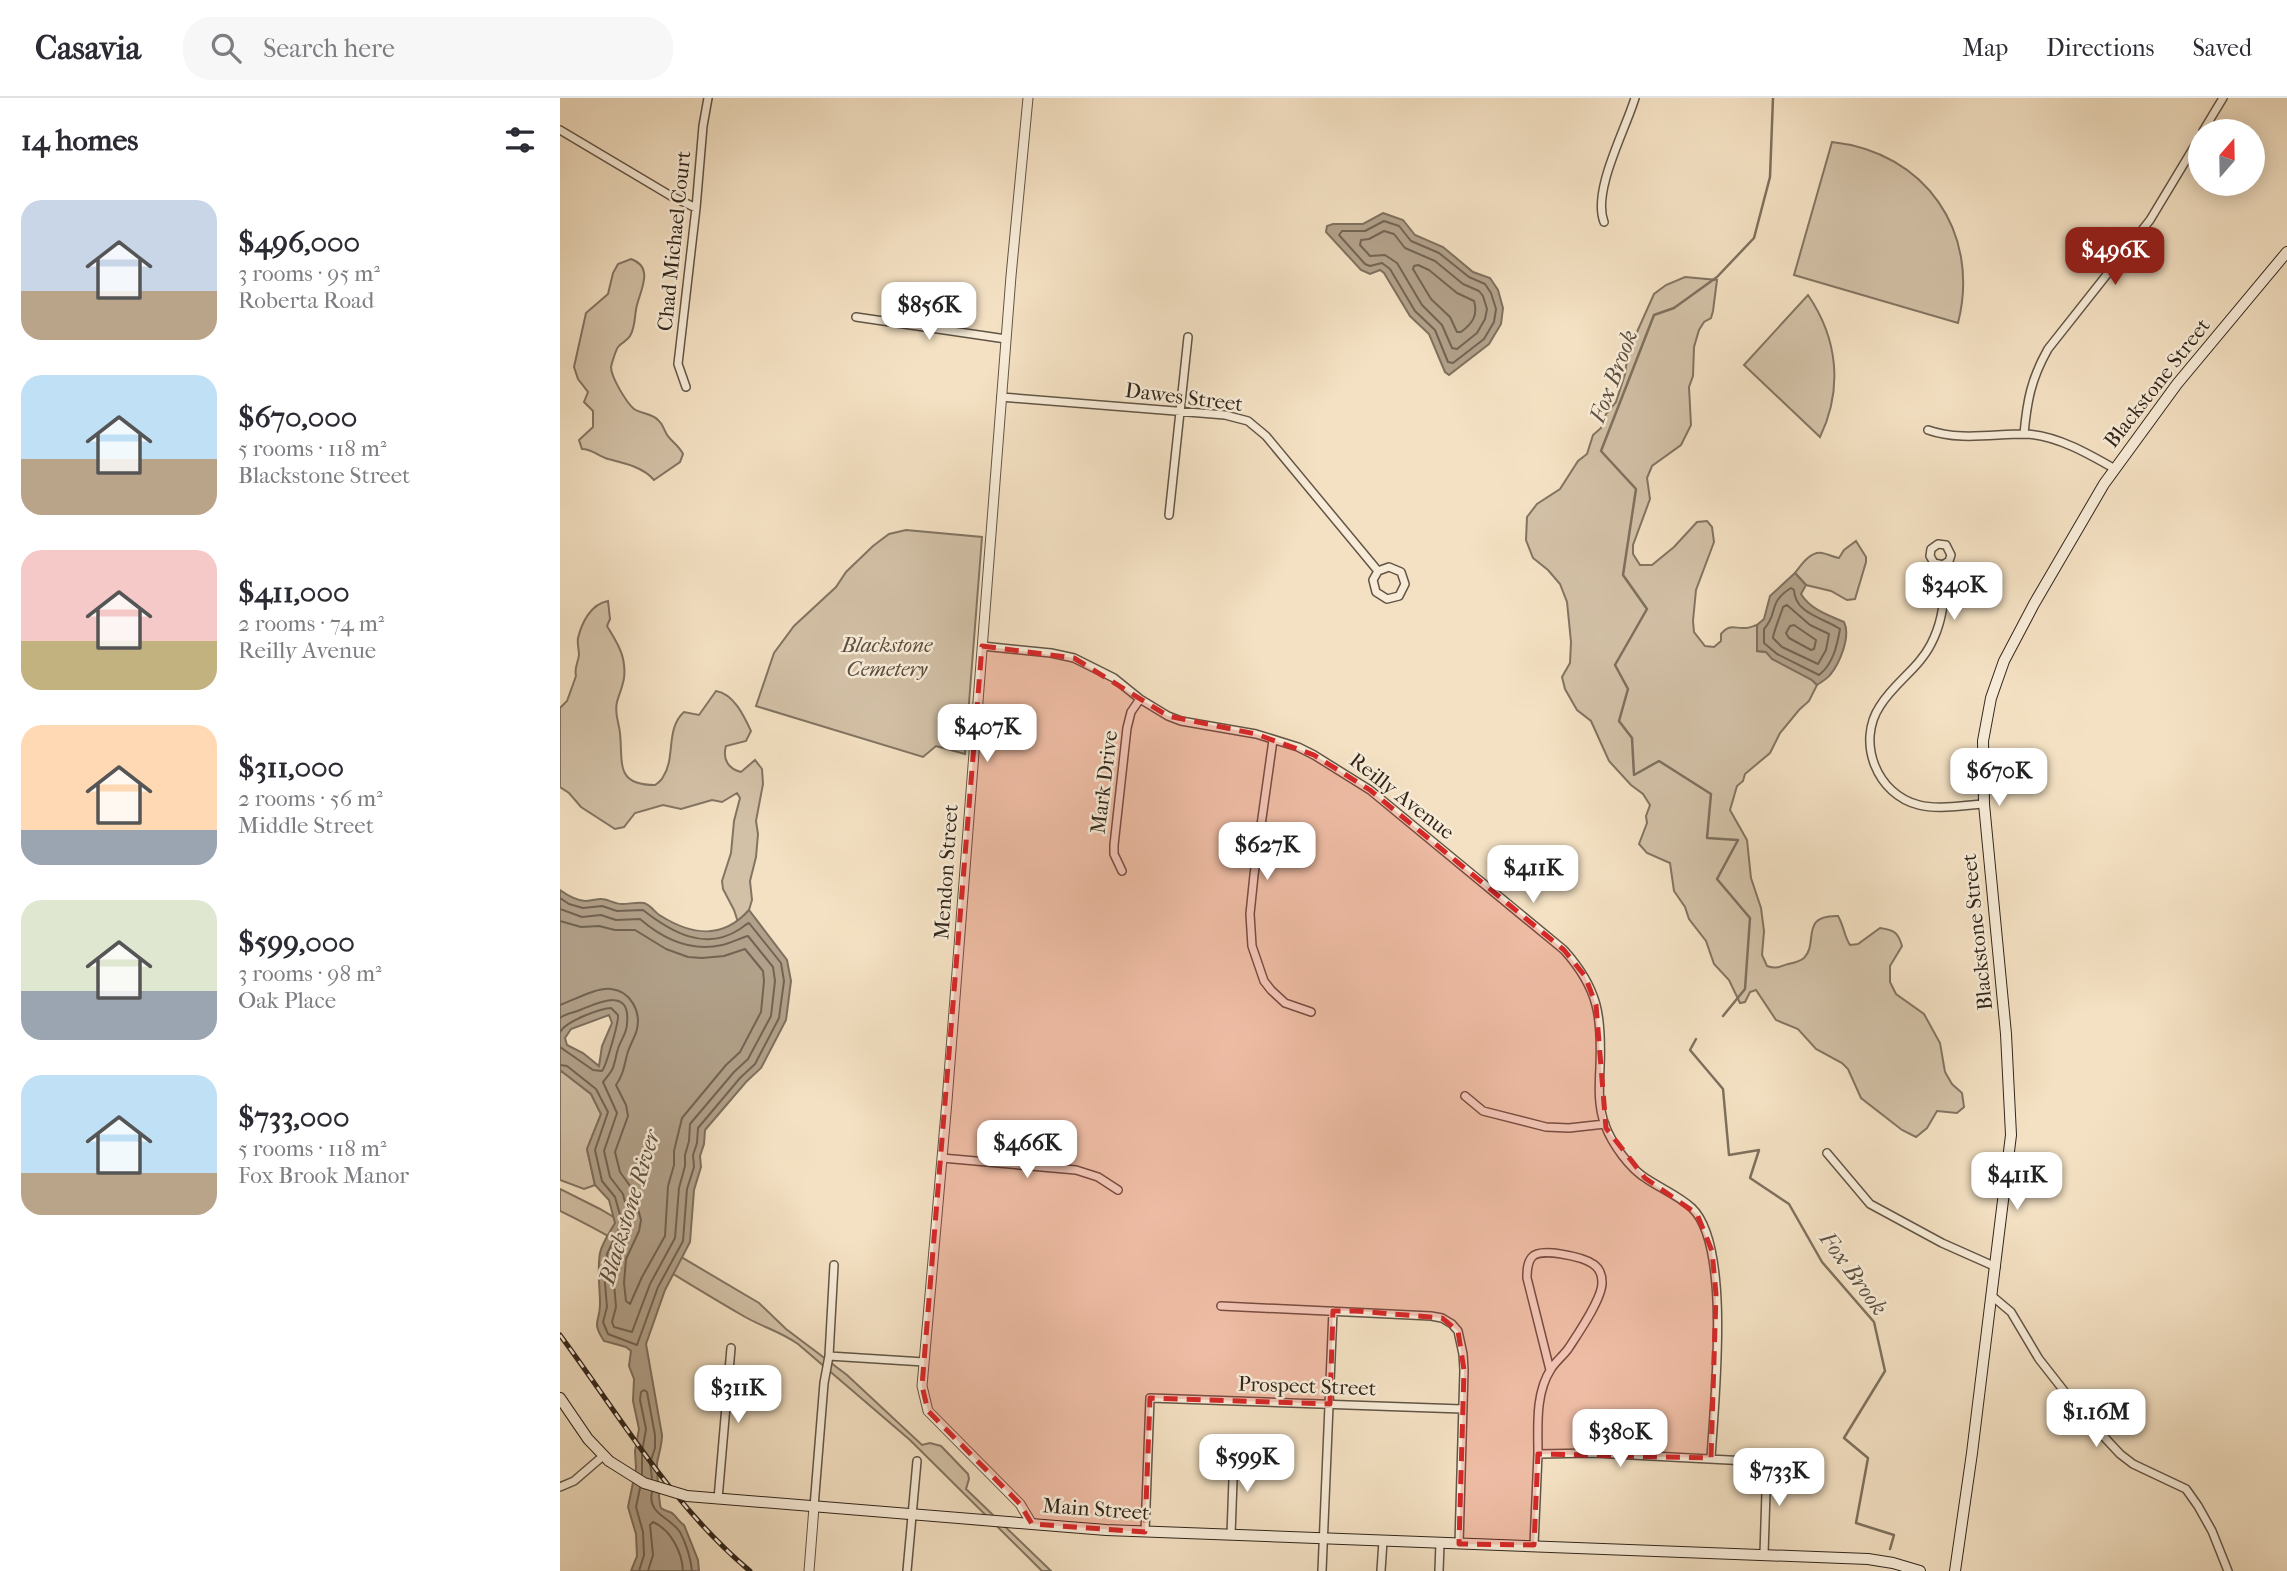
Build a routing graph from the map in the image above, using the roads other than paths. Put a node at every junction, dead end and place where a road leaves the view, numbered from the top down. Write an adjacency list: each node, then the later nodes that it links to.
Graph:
1 (708, 98): 8 (street, Chad Michael Court)
2 (1028, 98): 13 (street, Mendon Street)
3 (1635, 98): 9 (street)
4 (2223, 98): 5 (street)
5 (2210, 119)
6 (560, 130): 8 (street)
7 (2188, 157): 18 (street)
8 (696, 208): 14 (street, Chad Michael Court)
9 (1604, 222)
10 (2287, 252): 19 (main road, Blackstone Street)
11 (856, 317): 13 (street)
12 (1188, 337): 16 (street)
13 (1006, 339): 15 (street, Mendon Street)
14 (686, 387)
15 (1001, 397): 16 (street, Dawes Street); 23 (street, Mendon Street)
16 (1180, 412): 20 (street); 22 (street, Dawes Street)
17 (1928, 430): 18 (street)
18 (2024, 434): 19 (street)
19 (2115, 469): 26 (main road, Blackstone Street)
20 (1170, 515)
21 (1943, 565): 26 (street)
22 (1378, 571): 22 (street, Dawes Street)
23 (982, 646): 24 (street, Reilly Avenue); 32 (street, Mendon Street)
24 (1140, 699): 25 (street, Reilly Avenue); 27 (street, Mark Drive)
25 (1273, 740): 28 (street); 30 (street, Reilly Avenue)
26 (1984, 804): 35 (main road, Blackstone Street)
27 (1122, 872)
28 (1311, 1012)
29 (1465, 1096): 30 (street)
30 (1605, 1125): 49 (street, Reilly Avenue)
31 (1827, 1153): 35 (street)
32 (942, 1158): 33 (street); 41 (street, Mendon Street)
33 (1118, 1191)
34 (834, 1265): 40 (street)
35 (1996, 1267): 36 (main road, Blackstone Street)
36 (1992, 1296): 70 (main road, Blackstone Street); 71 (street)
37 (1221, 1306): 38 (street)
38 (1333, 1311): 44 (street); 45 (street)
39 (731, 1348): 52 (street)
40 (829, 1356): 41 (street); 53 (street)
41 (924, 1362): 55 (street, Mendon Street)
42 (1549, 1370): 42 (street); 47 (street)
43 (561, 1400): 48 (main road, Main Street)
44 (1330, 1405): 45 (street, Prospect Street); 56 (street, Prospect Street); 58 (street)
45 (1462, 1409): 61 (street)
46 (1234, 1452): 57 (street)
47 (1538, 1454): 49 (street); 62 (street)
48 (606, 1458): 51 (street); 52 (main road, Main Street, bridge)
49 (1711, 1458): 63 (street)
50 (918, 1461): 54 (street)
51 (560, 1487)
52 (718, 1499): 53 (main road, Main Street)
53 (814, 1507): 54 (main road, Main Street); 64 (street)
54 (912, 1514): 55 (main road, Main Street); 65 (street)
55 (1032, 1524): 56 (main road, Main Street)
56 (1145, 1532): 57 (main road, Main Street)
57 (1231, 1535): 58 (main road, Main Street)
58 (1324, 1539): 59 (main road, Main Street); 66 (street)
59 (1383, 1541): 60 (main road, Main Street); 67 (street)
60 (1440, 1543): 61 (main road, Main Street); 68 (street)
61 (1459, 1544): 62 (main road, Main Street)
62 (1534, 1545): 63 (main road, Main Street)
63 (1764, 1554): 69 (main road, Main Street)
64 (809, 1571)
65 (907, 1571)
66 (1322, 1571)
67 (1381, 1571)
68 (1439, 1571)
69 (1920, 1571)
70 (1955, 1571)
71 (2228, 1571)

